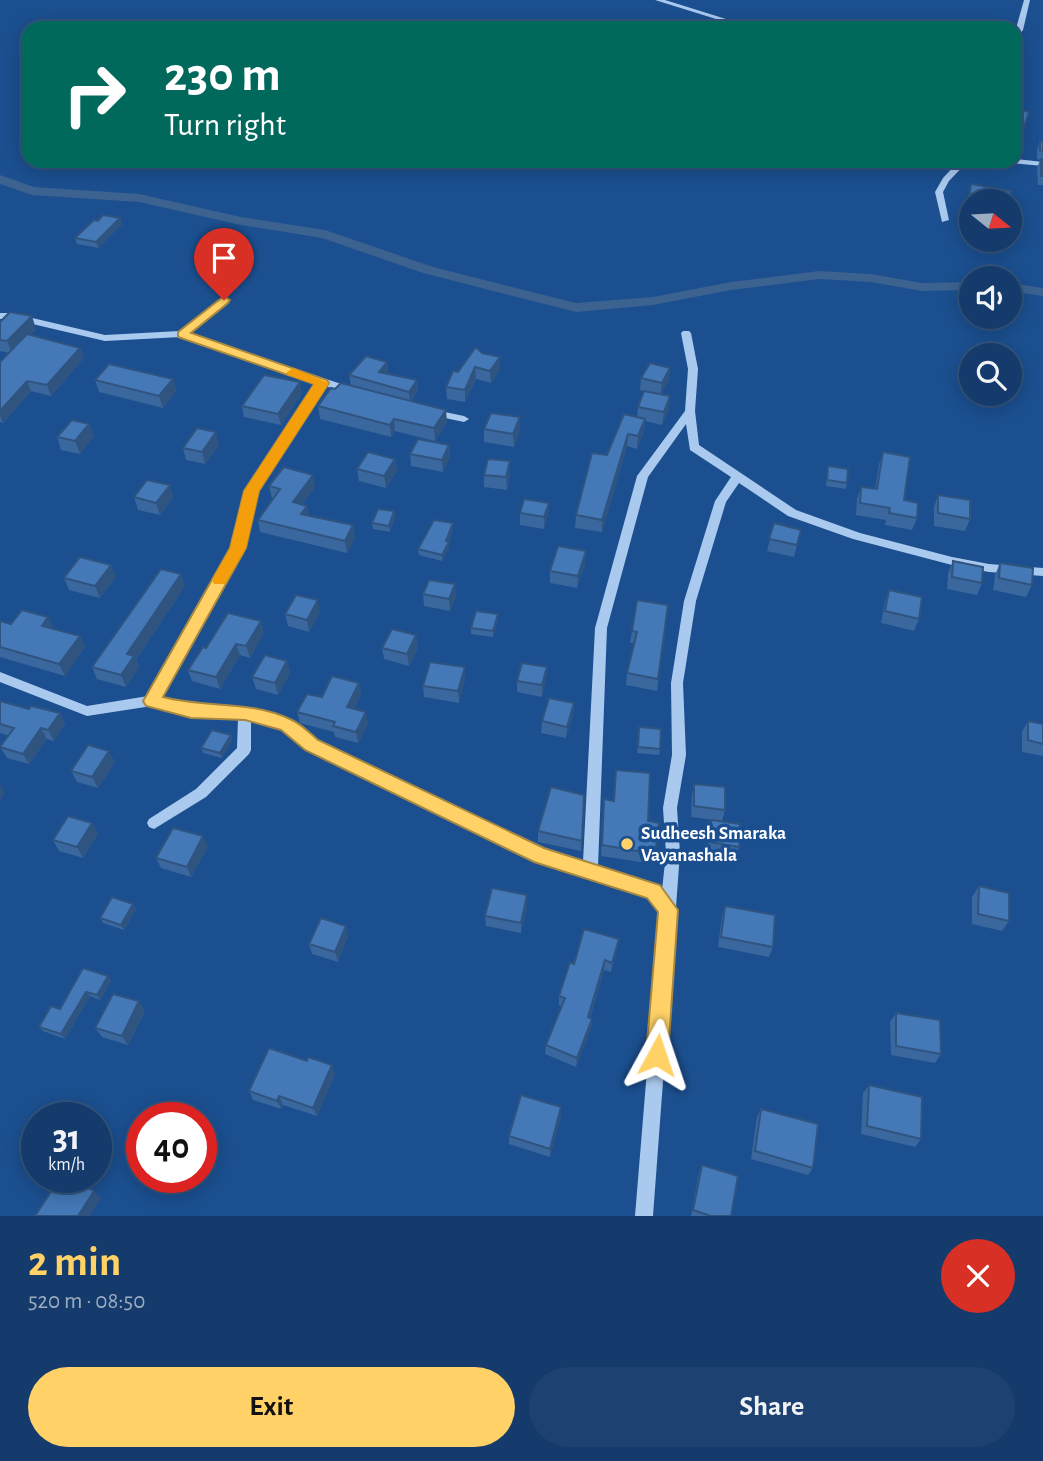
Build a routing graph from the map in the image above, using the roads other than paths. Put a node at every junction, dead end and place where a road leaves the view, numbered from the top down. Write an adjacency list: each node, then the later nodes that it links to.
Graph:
1 (657, 0): 3 (street)
2 (1027, 0): 4 (street)
3 (728, 21)
4 (1020, 21)
5 (1022, 162): 6 (street)
6 (1043, 164)
7 (957, 168): 8 (street)
8 (945, 220)
9 (224, 300): 12 (street)
10 (0, 316): 12 (street)
11 (686, 333): 16 (street)
12 (182, 334): 13 (street)
13 (322, 383): 14 (street); 21 (street)
14 (369, 396)
15 (416, 409): 17 (street)
16 (690, 411): 18 (street); 24 (street)
17 (464, 419)
18 (737, 477): 19 (street); 25 (street)
19 (1043, 572)
20 (1, 678): 21 (street)
21 (152, 701): 22 (street)
22 (245, 713): 23 (street); 24 (street)
23 (154, 823)
24 (590, 872): 25 (street)
25 (668, 910): 26 (street)
26 (644, 1216)

